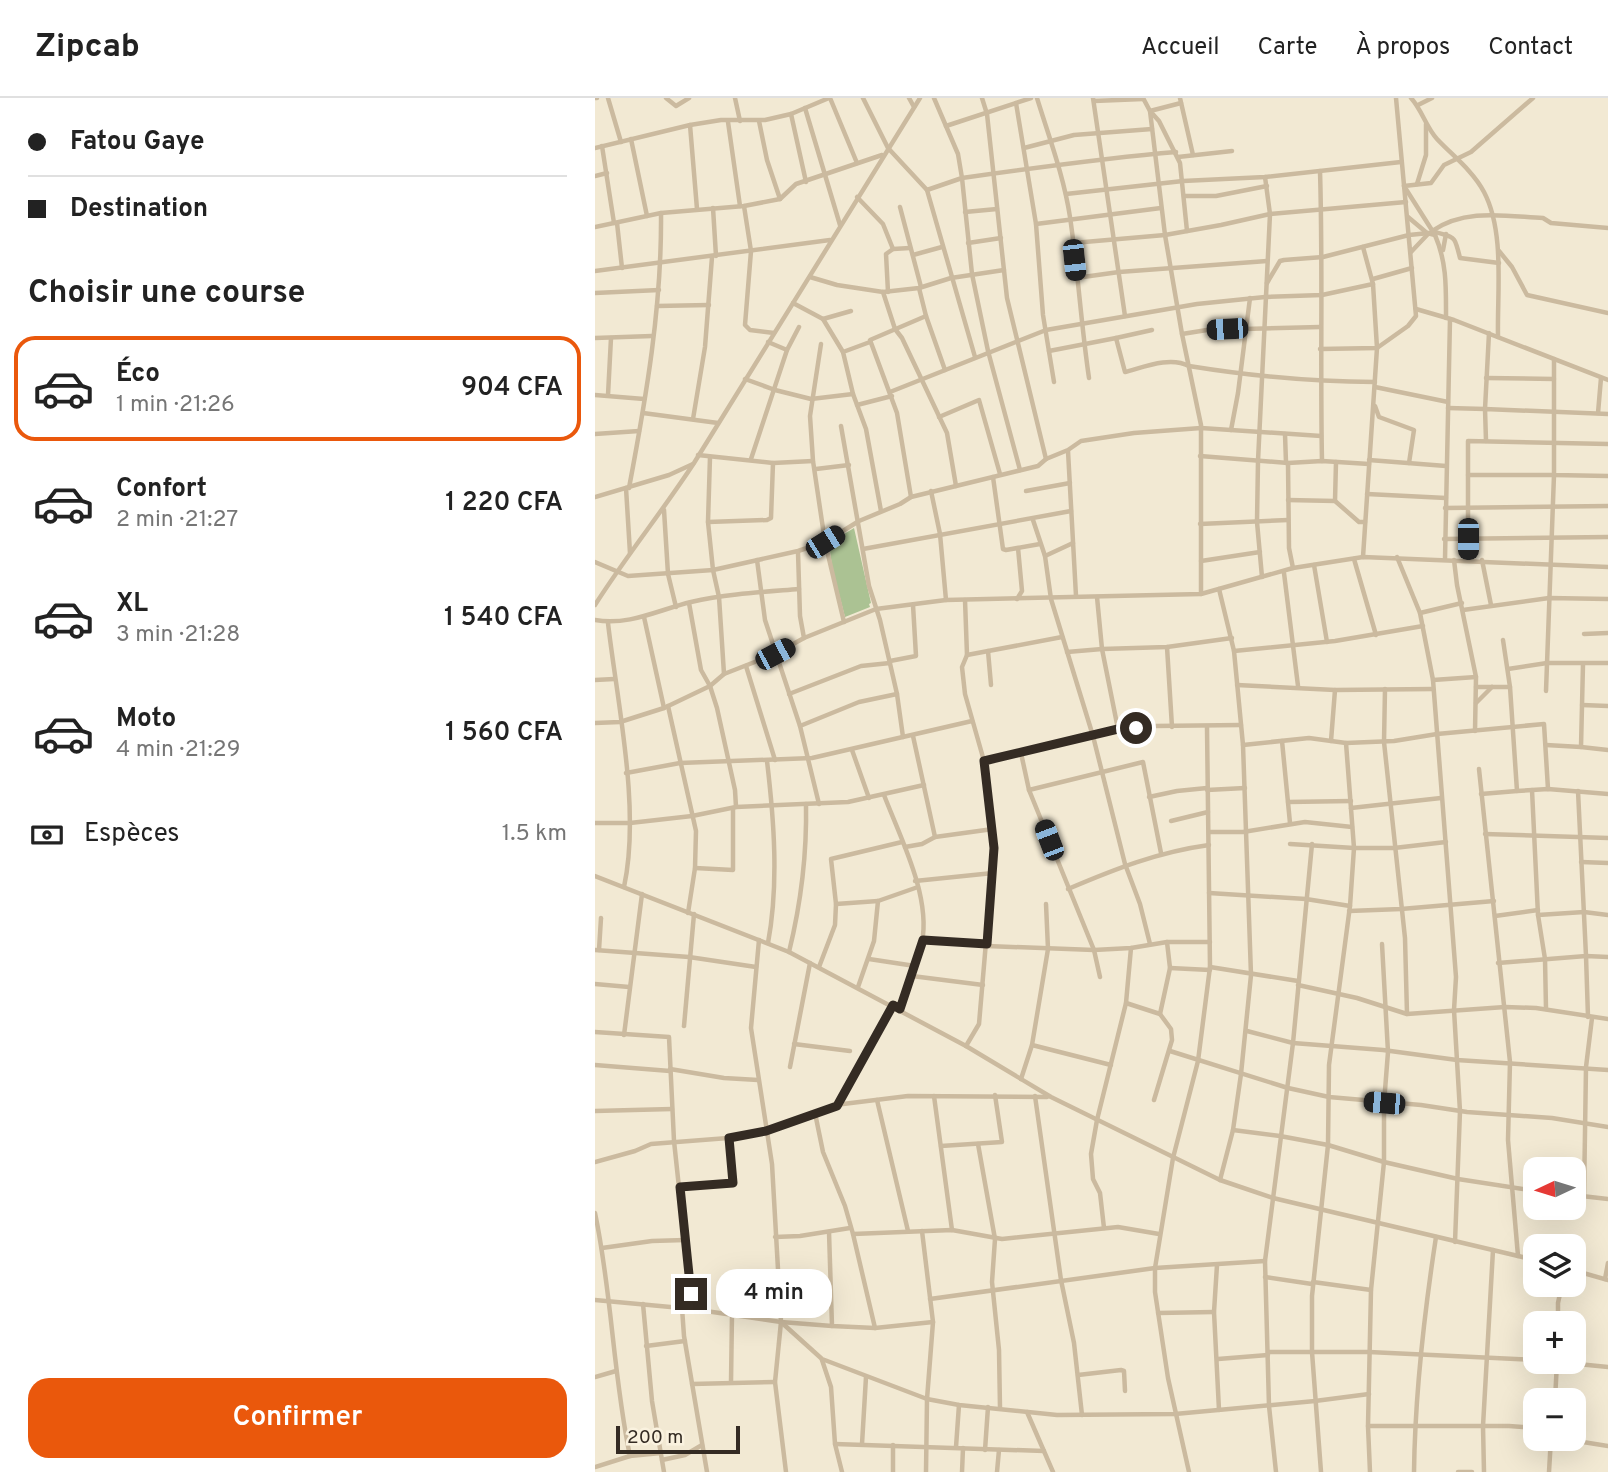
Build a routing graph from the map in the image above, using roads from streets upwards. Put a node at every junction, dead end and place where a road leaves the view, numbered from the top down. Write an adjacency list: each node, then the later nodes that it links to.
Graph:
1 (608, 98): 39 (street)
2 (666, 98): 3 (street)
3 (689, 98)
4 (735, 98): 29 (street)
5 (829, 98): 24 (street); 52 (street)
6 (863, 98): 42 (street)
7 (909, 98): 25 (street)
8 (920, 98): 25 (street)
9 (934, 98): 34 (street)
10 (982, 98): 28 (street)
11 (1031, 98): 18 (street)
12 (1037, 98): 38 (street)
13 (1396, 98): 51 (street)
14 (1412, 98): 23 (street)
15 (1418, 98): 23 (street)
16 (1432, 98): 23 (street)
17 (1533, 98): 50 (street)
18 (1023, 99): 22 (street)
19 (1143, 99): 20 (street); 26 (street)
20 (1094, 100): 36 (street)
21 (1180, 101): 26 (street); 48 (street)
22 (1016, 103): 28 (street); 43 (street)
23 (1418, 105): 32 (street)
24 (805, 108): 27 (street); 59 (street)
25 (914, 108): 42 (street)
26 (1150, 111): 35 (street); 46 (street)
27 (791, 114): 30 (street); 62 (street)
28 (987, 114): 34 (street); 57 (street)
29 (740, 121): 30 (street); 31 (street)
30 (759, 121): 73 (street)
31 (728, 122): 33 (street); 75 (street)
32 (1426, 123): 50 (street); 65 (street)
33 (690, 124): 37 (street); 79 (street)
34 (946, 126): 61 (street)
35 (1152, 128): 36 (street); 45 (street)
36 (1098, 133): 38 (street); 49 (street)
37 (631, 139): 39 (street); 86 (street)
38 (1051, 141): 43 (street); 53 (street)
39 (621, 142): 40 (street)
40 (602, 146): 41 (street); 56 (street)
41 (595, 148)
42 (888, 148): 47 (street); 69 (street)
43 (1024, 148): 54 (street)
44 (1232, 151): 48 (street)
45 (1154, 154): 46 (street); 49 (street); 64 (street)
46 (1177, 154): 48 (street); 63 (street)
47 (883, 155): 52 (street); 72 (street)
48 (1193, 155)
49 (1101, 158): 53 (street); 68 (street)
50 (1458, 159): 65 (street); 87 (street)
51 (1401, 162): 55 (street); 67 (street)
52 (857, 163): 59 (street)
53 (1058, 166): 54 (street); 70 (street)
54 (1028, 170): 57 (street); 91 (street)
55 (1320, 171): 60 (street); 81 (street)
56 (607, 173): 58 (street); 90 (street)
57 (992, 174): 61 (street); 80 (street)
58 (595, 176)
59 (824, 176): 62 (street); 92 (street)
60 (1265, 177): 63 (street); 66 (street)
61 (962, 178): 69 (street); 82 (street)
62 (806, 181): 73 (street)
63 (1183, 181): 64 (street); 71 (street)
64 (1158, 184): 68 (street); 78 (street)
65 (1416, 185): 67 (street)
66 (1267, 186): 71 (street); 85 (street)
67 (1404, 186): 74 (street); 96 (street)
68 (1106, 188): 70 (street); 84 (street)
69 (927, 190): 105 (street)
70 (1066, 194): 89 (street)
71 (1184, 196): 95 (street)
72 (857, 197): 92 (street); 108 (street)
73 (780, 199): 75 (street)
74 (1406, 202): 81 (street); 88 (street)
75 (742, 206): 77 (street); 110 (street)
76 (900, 207): 107 (street)
77 (713, 208): 79 (street); 114 (street)
78 (1161, 208): 84 (street); 98 (street)
79 (697, 209): 83 (street)
80 (997, 209): 82 (street); 100 (street)
81 (1321, 209): 85 (street); 115 (street)
82 (965, 212): 103 (street)
83 (661, 213): 86 (street); 118 (street)
84 (1109, 214): 89 (street); 101 (street)
85 (1270, 214): 95 (street); 116 (street)
86 (647, 216): 90 (street)
87 (1491, 216): 94 (street); 96 (street); 109 (street)
88 (1408, 217): 96 (street); 99 (street)
89 (1070, 218): 91 (street); 104 (street)
90 (616, 223): 93 (street); 119 (street)
91 (1036, 224): 155 (street)
92 (840, 226): 102 (street)
93 (595, 227)
94 (1608, 228)
95 (1187, 231): 98 (street)
96 (1432, 233): 97 (street); 99 (street); 111 (street); 112 (street)
97 (1446, 234): 111 (street); 117 (street)
98 (1164, 235): 101 (street); 121 (street)
99 (1409, 235): 106 (street); 112 (street)
100 (1000, 238): 103 (street); 122 (street)
101 (1114, 239): 104 (street); 124 (street)
102 (831, 240): 110 (street); 126 (street)
103 (968, 243): 125 (street)
104 (1073, 243): 128 (street)
105 (942, 247): 113 (street); 127 (street)
106 (1363, 247): 115 (street); 129 (street)
107 (910, 248): 108 (street); 113 (street)
108 (893, 249): 133 (street)
109 (1497, 250): 117 (street); 144 (street)
110 (751, 251): 114 (street); 157 (street)
111 (1442, 251): 147 (street)
112 (1411, 253): 120 (street)
113 (913, 255): 131 (street)
114 (714, 257): 118 (street); 139 (street)
115 (1323, 257): 130 (street); 135 (street)
116 (1267, 261): 121 (street); 130 (street)
117 (1499, 262): 161 (street)
118 (661, 264): 119 (street); 132 (street)
119 (622, 268): 123 (street)
120 (1412, 268): 129 (street); 142 (street)
121 (1171, 269): 124 (street); 141 (street)
122 (1004, 270): 125 (street); 165 (street)
123 (595, 271)
124 (1119, 272): 128 (street); 146 (street)
125 (971, 274): 127 (street); 175 (street)
126 (810, 277): 133 (street); 138 (street)
127 (951, 278): 131 (street); 176 (street)
128 (1076, 278): 149 (street)
129 (1373, 282): 135 (street); 170 (street)
130 (1266, 284): 136 (street)
131 (920, 288): 133 (street); 145 (street)
132 (659, 290): 134 (street); 140 (street)
133 (886, 292): 154 (street)
134 (595, 293)
135 (1322, 295): 136 (street); 151 (street)
136 (1265, 297): 137 (street); 153 (street)
137 (1250, 298): 141 (street); 152 (street)
138 (793, 303): 148 (street); 157 (street)
139 (709, 305): 140 (street); 208 (street)
140 (657, 306): 160 (street)
141 (1178, 307): 146 (street); 159 (street)
142 (1416, 309): 147 (street); 170 (street)
143 (851, 311): 148 (street)
144 (1608, 313)
145 (926, 316): 154 (street); 179 (street)
146 (1125, 316): 149 (street)
147 (1448, 318): 158 (street); 201 (street)
148 (823, 319): 174 (street)
149 (1080, 322): 155 (street); 169 (street)
150 (799, 327): 172 (street)
151 (1320, 327): 153 (street); 171 (street)
152 (1247, 328): 153 (street); 159 (street); 180 (street)
153 (1264, 328): 181 (street)
154 (895, 329): 167 (street); 187 (street)
155 (1046, 330): 165 (street); 173 (street)
156 (1152, 330): 164 (street)
157 (774, 332): 166 (street)
158 (1489, 333): 161 (street); 183 (street)
159 (1182, 334): 178 (street)
160 (652, 336): 163 (street); 197 (street)
161 (1499, 337): 177 (street)
162 (595, 338): 163 (street)
163 (611, 338): 196 (street)
164 (1117, 338): 169 (street); 178 (street)
165 (1016, 340): 175 (street); 226 (street)
166 (768, 342): 172 (street); 185 (street)
167 (870, 342): 174 (street); 194 (street)
168 (821, 344): 198 (street)
169 (1084, 345): 173 (street); 182 (street)
170 (1377, 348): 171 (street); 191 (street)
171 (1320, 349): 190 (street)
172 (787, 350): 192 (street)
173 (1049, 351): 189 (street)
174 (843, 352): 193 (street)
175 (988, 352): 176 (street); 239 (street)
176 (975, 357): 179 (street)
177 (1554, 359): 184 (street); 186 (street)
178 (1189, 366): 180 (street); 211 (street)
179 (945, 370): 187 (street)
180 (1240, 374): 181 (street); 212 (street)
181 (1263, 377): 190 (street); 214 (street)
182 (1089, 378)
183 (1486, 378): 186 (street); 202 (street)
184 (1601, 378): 188 (street); 205 (street)
185 (745, 379): 192 (street); 209 (street)
186 (1554, 379): 203 (street)
187 (920, 380): 194 (street); 207 (street)
188 (1608, 380)
189 (1054, 382)
190 (1322, 382): 191 (street); 217 (street)
191 (1375, 385): 199 (street); 201 (street)
192 (775, 390): 198 (street); 225 (street)
193 (853, 394): 198 (street); 200 (street)
194 (891, 394): 200 (street); 251 (street)
195 (595, 395): 196 (street)
196 (608, 395): 197 (street)
197 (645, 399): 204 (street)
198 (811, 399): 227 (street)
199 (1374, 404): 231 (street); 235 (street)
200 (857, 405): 262 (street)
201 (1448, 405): 202 (street); 237 (street)
202 (1485, 409): 203 (street); 218 (street)
203 (1555, 411): 205 (street); 219 (street)
204 (643, 413): 208 (street); 213 (street)
205 (1598, 413): 206 (street)
206 (1608, 414)
207 (939, 417): 240 (street); 246 (street)
208 (693, 419): 209 (street)
209 (718, 423): 222 (street)
210 (841, 426): 236 (street)
211 (1201, 428): 212 (street); 221 (street); 223 (street)
212 (1231, 430): 214 (street)
213 (639, 431): 215 (street); 247 (street)
214 (1260, 432): 216 (street); 228 (street)
215 (595, 434)
216 (1285, 435): 217 (street); 234 (street)
217 (1321, 436): 229 (street)
218 (1486, 441): 219 (street); 241 (street)
219 (1555, 442): 220 (street); 242 (street)
220 (1608, 444)
221 (1068, 450): 226 (street); 245 (street)
222 (698, 456): 224 (street); 232 (street)
223 (1200, 456): 228 (street); 270 (street)
224 (710, 457): 225 (street); 266 (street)
225 (751, 459): 233 (street)
226 (1046, 459): 239 (street)
227 (813, 461): 233 (street); 238 (street)
228 (1258, 461): 234 (street); 267 (street)
229 (1322, 461): 230 (street); 234 (street)
230 (1336, 462): 231 (street); 255 (street)
231 (1369, 462): 235 (street); 250 (street)
232 (694, 463): 247 (street); 260 (street)
233 (773, 463): 266 (street)
234 (1287, 463): 254 (street)
235 (1409, 463): 237 (street)
236 (849, 465): 238 (street); 265 (street)
237 (1447, 466): 253 (street)
238 (815, 469): 276 (street)
239 (1020, 470): 240 (street)
240 (1000, 475): 244 (street)
241 (1468, 475): 242 (street); 257 (street)
242 (1554, 475): 243 (street); 258 (street)
243 (1608, 476)
244 (993, 477): 246 (street); 269 (street)
245 (1070, 483): 248 (street); 261 (street)
246 (956, 486): 249 (street)
247 (627, 488): 252 (street); 283 (street)
248 (1026, 491)
249 (931, 492): 251 (street); 271 (street)
250 (1367, 494): 253 (street); 268 (street)
251 (911, 497): 262 (street)
252 (595, 498)
253 (1445, 498): 259 (street)
254 (1289, 500): 255 (street); 264 (street)
255 (1335, 500): 268 (street)
256 (1608, 506): 258 (street)
257 (1468, 507): 258 (street); 259 (street); 275 (street)
258 (1553, 507): 274 (street)
259 (1445, 508): 273 (street)
260 (664, 509): 283 (street); 302 (street)
261 (1072, 511): 263 (street); 278 (street)
262 (881, 512): 265 (street)
263 (1033, 520): 269 (street); 277 (street)
264 (1289, 520): 267 (street); 298 (street)
265 (859, 521): 276 (street); 280 (street)
266 (708, 522): 300 (street)
267 (1258, 522): 270 (street); 282 (street)
268 (1365, 522): 285 (street)
269 (1001, 524): 271 (street); 279 (street)
270 (1200, 524): 293 (street)
271 (940, 534): 280 (street); 315 (street)
272 (1608, 537): 274 (street)
273 (1444, 538): 275 (street); 288 (street)
274 (1551, 538): 275 (street); 296 (street)
275 (1468, 539): 291 (street)
276 (825, 542): 281 (street); 328 (street)
277 (1040, 544): 279 (street); 284 (street)
278 (1073, 544): 284 (street); 308 (street)
279 (1018, 548): 312 (street)
280 (863, 549): 323 (street)
281 (798, 551): 290 (street); 304 (street)
282 (1260, 552): 293 (street); 303 (street)
283 (630, 554): 299 (street)
284 (1045, 556): 313 (street)
285 (1363, 557): 286 (street); 287 (street)
286 (1397, 557): 288 (street); 325 (street)
287 (1355, 559): 295 (street); 333 (street)
288 (1444, 559): 289 (street)
289 (1454, 559): 291 (street); 318 (street)
290 (757, 560): 300 (street); 306 (street)
291 (1468, 560): 292 (street)
292 (1482, 560): 296 (street); 321 (street)
293 (1201, 561): 307 (street)
294 (595, 562): 299 (street)
295 (1314, 565): 298 (street); 338 (street)
296 (1549, 565): 297 (street); 311 (street)
297 (1608, 567)
298 (1293, 568): 301 (street)
299 (617, 570): 302 (street); 319 (street)
300 (713, 570): 302 (street); 309 (street)
301 (1284, 573): 303 (street); 339 (street)
302 (668, 574): 322 (street)
303 (1262, 578): 305 (street)
304 (799, 589): 306 (street); 335 (street)
305 (1219, 589): 307 (street); 336 (street)
306 (760, 592): 309 (street); 345 (street)
307 (1201, 594): 310 (street)
308 (1076, 596): 310 (street); 313 (street)
309 (719, 597): 317 (street); 353 (street)
310 (1097, 597): 341 (street)
311 (1549, 598): 314 (street); 321 (street); 348 (street)
312 (1017, 599): 313 (street); 316 (street)
313 (1052, 599): 334 (street)
314 (1608, 599)
315 (946, 600): 316 (street); 320 (street)
316 (965, 600): 346 (street)
317 (689, 603): 322 (street); 358 (street)
318 (1462, 603): 324 (street); 325 (street)
319 (595, 605)
320 (913, 605): 323 (street); 347 (street)
321 (1491, 605): 324 (street)
322 (676, 607): 326 (street)
323 (876, 610): 328 (street); 347 (street)
324 (1463, 610): 354 (street)
325 (1420, 613): 330 (street)
326 (644, 617): 329 (street); 374 (street)
327 (595, 621): 329 (street)
328 (844, 622): 335 (street)
329 (608, 623): 355 (street)
330 (1423, 626): 333 (street); 357 (street)
331 (1608, 633): 332 (street)
332 (1584, 634)
333 (1376, 635): 338 (street)
334 (1062, 637): 342 (street); 343 (street)
335 (804, 638): 345 (street)
336 (1232, 638): 340 (street); 344 (street)
337 (1503, 640): 352 (street)
338 (1327, 642): 339 (street)
339 (1294, 644): 344 (street); 361 (street)
340 (1167, 647): 341 (street); 381 (street)
341 (1102, 649): 343 (street); 383 (street)
342 (988, 652): 346 (street); 359 (street)
343 (1067, 652): 387 (street)
344 (1234, 652): 360 (street)
345 (775, 654): 351 (street); 369 (street)
346 (967, 655): 375 (street)
347 (890, 662): 369 (street); 370 (street)
348 (1546, 663): 350 (street); 352 (street); 368 (street)
349 (1608, 663): 350 (street)
350 (1583, 664): 372 (street)
351 (746, 667): 353 (street); 400 (street)
352 (1508, 669): 364 (street)
353 (724, 674): 358 (street)
354 (1476, 677): 357 (street); 362 (street)
355 (614, 679): 356 (street); 376 (street)
356 (595, 680)
357 (1433, 680): 366 (street)
358 (711, 685): 374 (street); 401 (street)
359 (991, 685)
360 (1237, 685): 361 (street); 378 (street)
361 (1298, 686): 367 (street)
362 (1476, 687): 363 (street); 371 (street)
363 (1493, 687): 364 (street); 371 (street)
364 (1510, 687): 382 (street)
365 (1385, 689): 366 (street); 367 (street); 391 (street)
366 (1433, 689): 385 (street)
367 (1335, 690): 390 (street)
368 (1546, 691)
369 (789, 694): 379 (street)
370 (897, 694): 379 (street); 388 (street)
371 (1475, 703): 384 (street)
372 (1582, 705): 373 (street); 395 (street)
373 (1608, 706)
374 (666, 707): 376 (street); 404 (street)
375 (972, 721): 386 (street); 403 (street)
376 (620, 722): 377 (street); 407 (street)
377 (595, 723)
378 (1241, 725): 380 (street); 394 (street)
379 (800, 726): 399 (street)
380 (1207, 726): 381 (street); 410 (street)
381 (1171, 727): 383 (street)
382 (1511, 728): 384 (street); 393 (street); 414 (street)
383 (1118, 729): 387 (street)
384 (1475, 731): 385 (street)
385 (1437, 734): 391 (street); 421 (street)
386 (913, 736): 388 (street); 408 (street)
387 (1093, 736): 398 (street); 406 (street)
388 (903, 737): 396 (street)
389 (1282, 740): 390 (street); 394 (street); 422 (street)
390 (1331, 741): 392 (street)
391 (1384, 742): 392 (street); 426 (street)
392 (1346, 743): 427 (street)
393 (1546, 745): 395 (street); 411 (street)
394 (1243, 746): 409 (street)
395 (1581, 747): 397 (street)
396 (852, 750): 399 (street); 420 (street)
397 (1608, 750)
398 (1021, 753): 403 (street); 412 (street)
399 (809, 759): 400 (street); 425 (street)
400 (775, 760): 402 (street)
401 (729, 761): 402 (street); 404 (street); 428 (street)
402 (767, 761): 423 (street)
403 (984, 761): 436 (street)
404 (680, 763): 407 (street); 430 (street)
405 (1479, 769): 416 (street)
406 (1102, 771): 412 (street); 419 (street); 454 (street)
407 (626, 774): 433 (street)
408 (924, 785): 418 (street); 442 (street)
409 (1245, 788): 410 (street); 437 (street)
410 (1207, 789): 419 (street); 429 (street)
411 (1548, 789): 413 (street); 415 (street)
412 (1029, 790): 460 (street)
413 (1532, 790): 414 (street); 440 (street)
414 (1517, 791): 416 (street)
415 (1578, 791): 417 (street); 441 (street)
416 (1481, 794): 439 (street)
417 (1608, 794)
418 (884, 795): 420 (street); 447 (street)
419 (1149, 797): 451 (street)
420 (869, 798): 425 (street)
421 (1441, 799): 426 (street); 444 (street)
422 (1287, 802): 427 (street); 434 (street)
423 (772, 804): 424 (street); 428 (street); 482 (street)
424 (806, 804): 425 (street); 491 (street)
425 (819, 804)
426 (1389, 804): 427 (street); 450 (street)
427 (1351, 805): 435 (street)
428 (734, 807): 430 (street); 455 (street)
429 (1208, 812): 431 (street); 438 (street)
430 (692, 817): 433 (street); 455 (street)
431 (1171, 821)
432 (595, 822): 433 (street)
433 (630, 823): 459 (street)
434 (1290, 823): 435 (street); 437 (street)
435 (1352, 827): 449 (street)
436 (993, 829): 442 (street); 456 (street)
437 (1247, 831): 438 (street); 463 (street)
438 (1209, 832): 448 (street)
439 (1485, 834): 440 (street); 466 (street)
440 (1533, 836): 441 (street); 472 (street)
441 (1579, 836): 443 (street); 452 (street)
442 (935, 837): 447 (street)
443 (1608, 838)
444 (1445, 842): 450 (street); 469 (street)
445 (1290, 844): 446 (street)
446 (1312, 844): 449 (street); 464 (street)
447 (904, 845): 458 (street); 467 (street)
448 (1209, 845): 451 (street); 461 (street)
449 (1354, 848): 450 (street); 470 (street)
450 (1394, 848): 471 (street)
451 (1161, 853): 454 (street)
452 (1581, 862): 453 (street); 473 (street)
453 (1608, 863)
454 (1125, 864): 460 (street); 483 (street)
455 (695, 867): 474 (street)
456 (993, 873): 458 (street); 485 (street)
457 (595, 876): 459 (street)
458 (916, 884): 465 (street); 479 (street)
459 (624, 887): 462 (street)
460 (1068, 889): 489 (street)
461 (1209, 893): 463 (street); 481 (street)
462 (642, 894): 474 (street); 490 (street)
463 (1247, 894): 464 (street); 504 (street)
464 (1306, 899): 470 (street); 507 (street)
465 (878, 901): 467 (street); 495 (street)
466 (1494, 901): 469 (street); 476 (street)
467 (837, 904): 501 (street)
468 (1047, 904): 487 (street)
469 (1451, 905): 471 (street); 519 (street)
470 (1349, 908): 471 (street); 512 (street)
471 (1401, 909): 521 (street)
472 (1538, 912): 473 (street); 476 (street); 496 (street)
473 (1584, 912): 475 (street); 492 (street)
474 (691, 913): 478 (street); 493 (street)
475 (1608, 915)
476 (1495, 916): 498 (street)
477 (601, 918): 488 (street)
478 (759, 940): 482 (street); 500 (street)
479 (923, 940): 485 (street); 499 (street)
480 (1167, 942): 481 (street); 483 (street); 502 (street)
481 (1210, 942): 503 (street)
482 (768, 943): 491 (street)
483 (1150, 944): 486 (street)
484 (1382, 944): 516 (street)
485 (987, 945): 487 (street); 509 (street)
486 (1131, 948): 489 (street); 513 (street)
487 (1048, 949): 489 (street); 530 (street)
488 (597, 950): 490 (street)
489 (1094, 950): 506 (street)
490 (633, 951): 493 (street); 510 (street)
491 (789, 952): 497 (street)
492 (1586, 956): 494 (street); 496 (street); 522 (street)
493 (689, 957): 500 (street); 524 (street)
494 (1608, 957)
495 (869, 959): 499 (street); 511 (street)
496 (1545, 959): 498 (street); 518 (street)
497 (810, 963): 501 (street); 529 (street)
498 (1499, 963): 515 (street)
499 (915, 966): 505 (street)
500 (756, 967): 547 (street)
501 (819, 967): 511 (street)
502 (1170, 968): 503 (street); 520 (street)
503 (1210, 969): 504 (street); 537 (street)
504 (1251, 975): 507 (street); 525 (street)
505 (912, 976): 509 (street); 517 (street)
506 (1100, 977)
507 (1298, 983): 512 (street); 528 (street)
508 (595, 984): 510 (street)
509 (983, 985): 532 (street)
510 (629, 987): 527 (street)
511 (858, 987): 514 (street)
512 (1340, 994): 516 (street); 531 (street)
513 (1126, 1003): 520 (street); 540 (street)
514 (893, 1005): 517 (street); 557 (street)
515 (1505, 1007): 518 (street); 519 (street); 538 (street)
516 (1387, 1008): 521 (street); 535 (street)
517 (900, 1009): 532 (street)
518 (1546, 1009): 522 (street)
519 (1454, 1010): 521 (street); 536 (street)
520 (1160, 1014): 534 (street)
521 (1407, 1014)
522 (1590, 1017): 523 (street); 542 (street)
523 (1608, 1019)
524 (684, 1026)
525 (1247, 1031): 528 (street); 545 (street)
526 (595, 1032): 527 (street)
527 (624, 1035): 543 (street)
528 (1293, 1043): 531 (street); 548 (street)
529 (794, 1044): 533 (street); 541 (street)
530 (1032, 1045): 540 (street); 546 (street)
531 (1332, 1045): 535 (street); 553 (street)
532 (967, 1046): 546 (street)
533 (850, 1051)
534 (1170, 1051): 537 (street); 555 (street)
535 (1388, 1052): 536 (street); 556 (street)
536 (1458, 1060): 538 (street); 560 (street)
537 (1198, 1061): 545 (street); 575 (street)
538 (1510, 1062): 542 (street); 562 (street)
539 (595, 1065): 543 (street)
540 (1111, 1065): 563 (street)
541 (790, 1067)
542 (1586, 1067): 544 (street); 564 (street)
543 (670, 1070): 547 (street); 558 (street)
544 (1608, 1070)
545 (1241, 1074): 548 (street); 566 (street)
546 (1021, 1079): 552 (street)
547 (758, 1080): 567 (street)
548 (1288, 1088): 553 (street); 568 (street)
549 (995, 1095): 550 (street); 551 (street); 571 (street)
550 (934, 1096): 554 (street); 573 (street)
551 (1035, 1096): 552 (street); 596 (street)
552 (1051, 1097): 563 (street)
553 (1329, 1097): 556 (street); 572 (street)
554 (877, 1100): 557 (street); 592 (street)
555 (1154, 1100)
556 (1384, 1103): 560 (street); 577 (street)
557 (837, 1106): 561 (street)
558 (672, 1109): 559 (street); 570 (street)
559 (595, 1111)
560 (1460, 1111): 562 (street); 578 (street)
561 (815, 1113): 567 (street); 589 (street)
562 (1509, 1115): 564 (street); 581 (street)
563 (1097, 1120): 575 (street); 590 (street)
564 (1586, 1125): 565 (street); 574 (street)
565 (1608, 1127)
566 (1233, 1130): 568 (street); 579 (street)
567 (766, 1131): 569 (street); 598 (street)
568 (1280, 1136): 572 (street); 584 (street)
569 (729, 1138): 570 (street); 580 (street)
570 (674, 1141): 576 (street); 580 (street)
571 (978, 1144): 573 (street); 600 (street)
572 (1328, 1145): 577 (street); 586 (street)
573 (941, 1146): 591 (street)
574 (1585, 1157)
575 (1173, 1158): 579 (street); 597 (street)
576 (595, 1162)
577 (1384, 1162): 578 (street); 588 (street)
578 (1458, 1179): 581 (street); 602 (street)
579 (1220, 1180): 584 (street)
580 (680, 1187): 601 (street)
581 (1513, 1188): 582 (street); 605 (street)
582 (1523, 1189)
583 (1586, 1197): 585 (street)
584 (1273, 1198): 586 (street); 607 (street)
585 (1608, 1199)
586 (1323, 1209): 588 (street); 615 (street)
587 (595, 1213): 603 (street)
588 (1376, 1223): 599 (street); 616 (street)
589 (850, 1228): 594 (street); 595 (street)
590 (1104, 1228): 596 (street); 597 (street)
591 (952, 1230): 593 (street); 600 (street)
592 (908, 1231): 593 (street); 595 (street)
593 (922, 1231): 618 (street)
594 (829, 1232): 598 (street); 629 (street)
595 (853, 1234): 630 (street)
596 (1056, 1234): 600 (street); 614 (street)
597 (1159, 1234): 610 (street)
598 (775, 1237): 627 (street)
599 (1436, 1237): 602 (street); 636 (street)
600 (995, 1239): 617 (street)
601 (685, 1240): 603 (street); 623 (street)
602 (1455, 1242): 604 (street)
603 (602, 1248): 620 (street)
604 (1493, 1250): 605 (street); 637 (street)
605 (1518, 1256): 606 (street)
606 (1523, 1257)
607 (1265, 1261): 609 (street); 612 (street)
608 (1608, 1264): 613 (street)
609 (1217, 1265): 610 (street); 624 (street)
610 (1155, 1268): 614 (street); 625 (street)
611 (1586, 1273): 613 (street)
612 (1265, 1277): 615 (street); 635 (street)
613 (1607, 1279)
614 (1061, 1280): 617 (street); 644 (street)
615 (1312, 1283): 616 (street); 633 (street)
616 (1371, 1290): 634 (street)
617 (992, 1291): 618 (street); 657 (street)
618 (930, 1298): 628 (street)
619 (595, 1300): 620 (street)
620 (608, 1302): 621 (street); 643 (street)
621 (643, 1304): 622 (street); 632 (street)
622 (682, 1308): 623 (street); 631 (street)
623 (692, 1309): 626 (street)
624 (1214, 1312): 625 (street); 639 (street)
625 (1158, 1313): 660 (street)
626 (732, 1314): 627 (street); 647 (street)
627 (781, 1322): 629 (street); 638 (street); 648 (street)
628 (933, 1322): 630 (street); 652 (street)
629 (832, 1326): 630 (street)
630 (875, 1328)
631 (685, 1341): 632 (street); 649 (street)
632 (646, 1346): 679 (street)
633 (1312, 1352): 634 (street); 635 (street); 653 (street)
634 (1369, 1352): 636 (street); 651 (street)
635 (1268, 1354): 639 (street); 655 (street)
636 (1421, 1354): 637 (street); 663 (street)
637 (1486, 1356): 640 (street); 664 (street)
638 (822, 1359): 646 (street); 667 (street)
639 (1218, 1359): 658 (street)
640 (1523, 1359)
641 (1586, 1365): 642 (street)
642 (1608, 1367)
643 (616, 1371): 645 (street); 680 (street)
644 (1078, 1375): 650 (street); 661 (street)
645 (595, 1377)
646 (866, 1377): 652 (street); 668 (street)
647 (731, 1382): 648 (street); 649 (street)
648 (775, 1382): 685 (street)
649 (692, 1384): 669 (street)
650 (1125, 1391)
651 (1369, 1394): 653 (street); 662 (street)
652 (926, 1399): 654 (street); 671 (street)
653 (1315, 1401): 655 (street); 694 (street)
654 (959, 1405): 656 (street); 673 (street)
655 (1269, 1406): 658 (street); 693 (street)
656 (988, 1407): 657 (street); 675 (street)
657 (1000, 1408): 659 (street)
658 (1219, 1410): 660 (street)
659 (1027, 1412): 661 (street); 677 (street)
660 (1175, 1414): 661 (street); 692 (street)
661 (1082, 1415)
662 (1368, 1426): 663 (street); 695 (street)
663 (1415, 1426): 664 (street); 696 (street)
664 (1483, 1426): 665 (street); 699 (street)
665 (1523, 1428)
666 (1586, 1442): 672 (street)
667 (835, 1444): 668 (street); 686 (street)
668 (862, 1444): 670 (street)
669 (702, 1445): 681 (street); 684 (street)
670 (893, 1446): 671 (street); 687 (street)
671 (926, 1446): 673 (street); 688 (street)
672 (1608, 1446)
673 (956, 1447): 674 (street)
674 (963, 1448): 675 (street); 689 (street)
675 (985, 1450): 676 (street)
676 (999, 1450): 677 (street); 690 (street)
677 (1044, 1451): 691 (street)
678 (1551, 1451): 700 (street)
679 (661, 1453): 680 (street); 681 (street)
680 (630, 1457): 682 (street)
681 (662, 1460): 683 (street)
682 (595, 1467)
683 (664, 1472)
684 (707, 1472)
685 (786, 1472)
686 (842, 1472)
687 (893, 1472)
688 (926, 1472)
689 (962, 1472)
690 (997, 1472)
691 (1053, 1472)
692 (1189, 1472)
693 (1276, 1472)
694 (1321, 1472)
695 (1370, 1472)
696 (1414, 1472)
697 (1458, 1472): 698 (street)
698 (1472, 1472)
699 (1484, 1472)
700 (1549, 1472)

